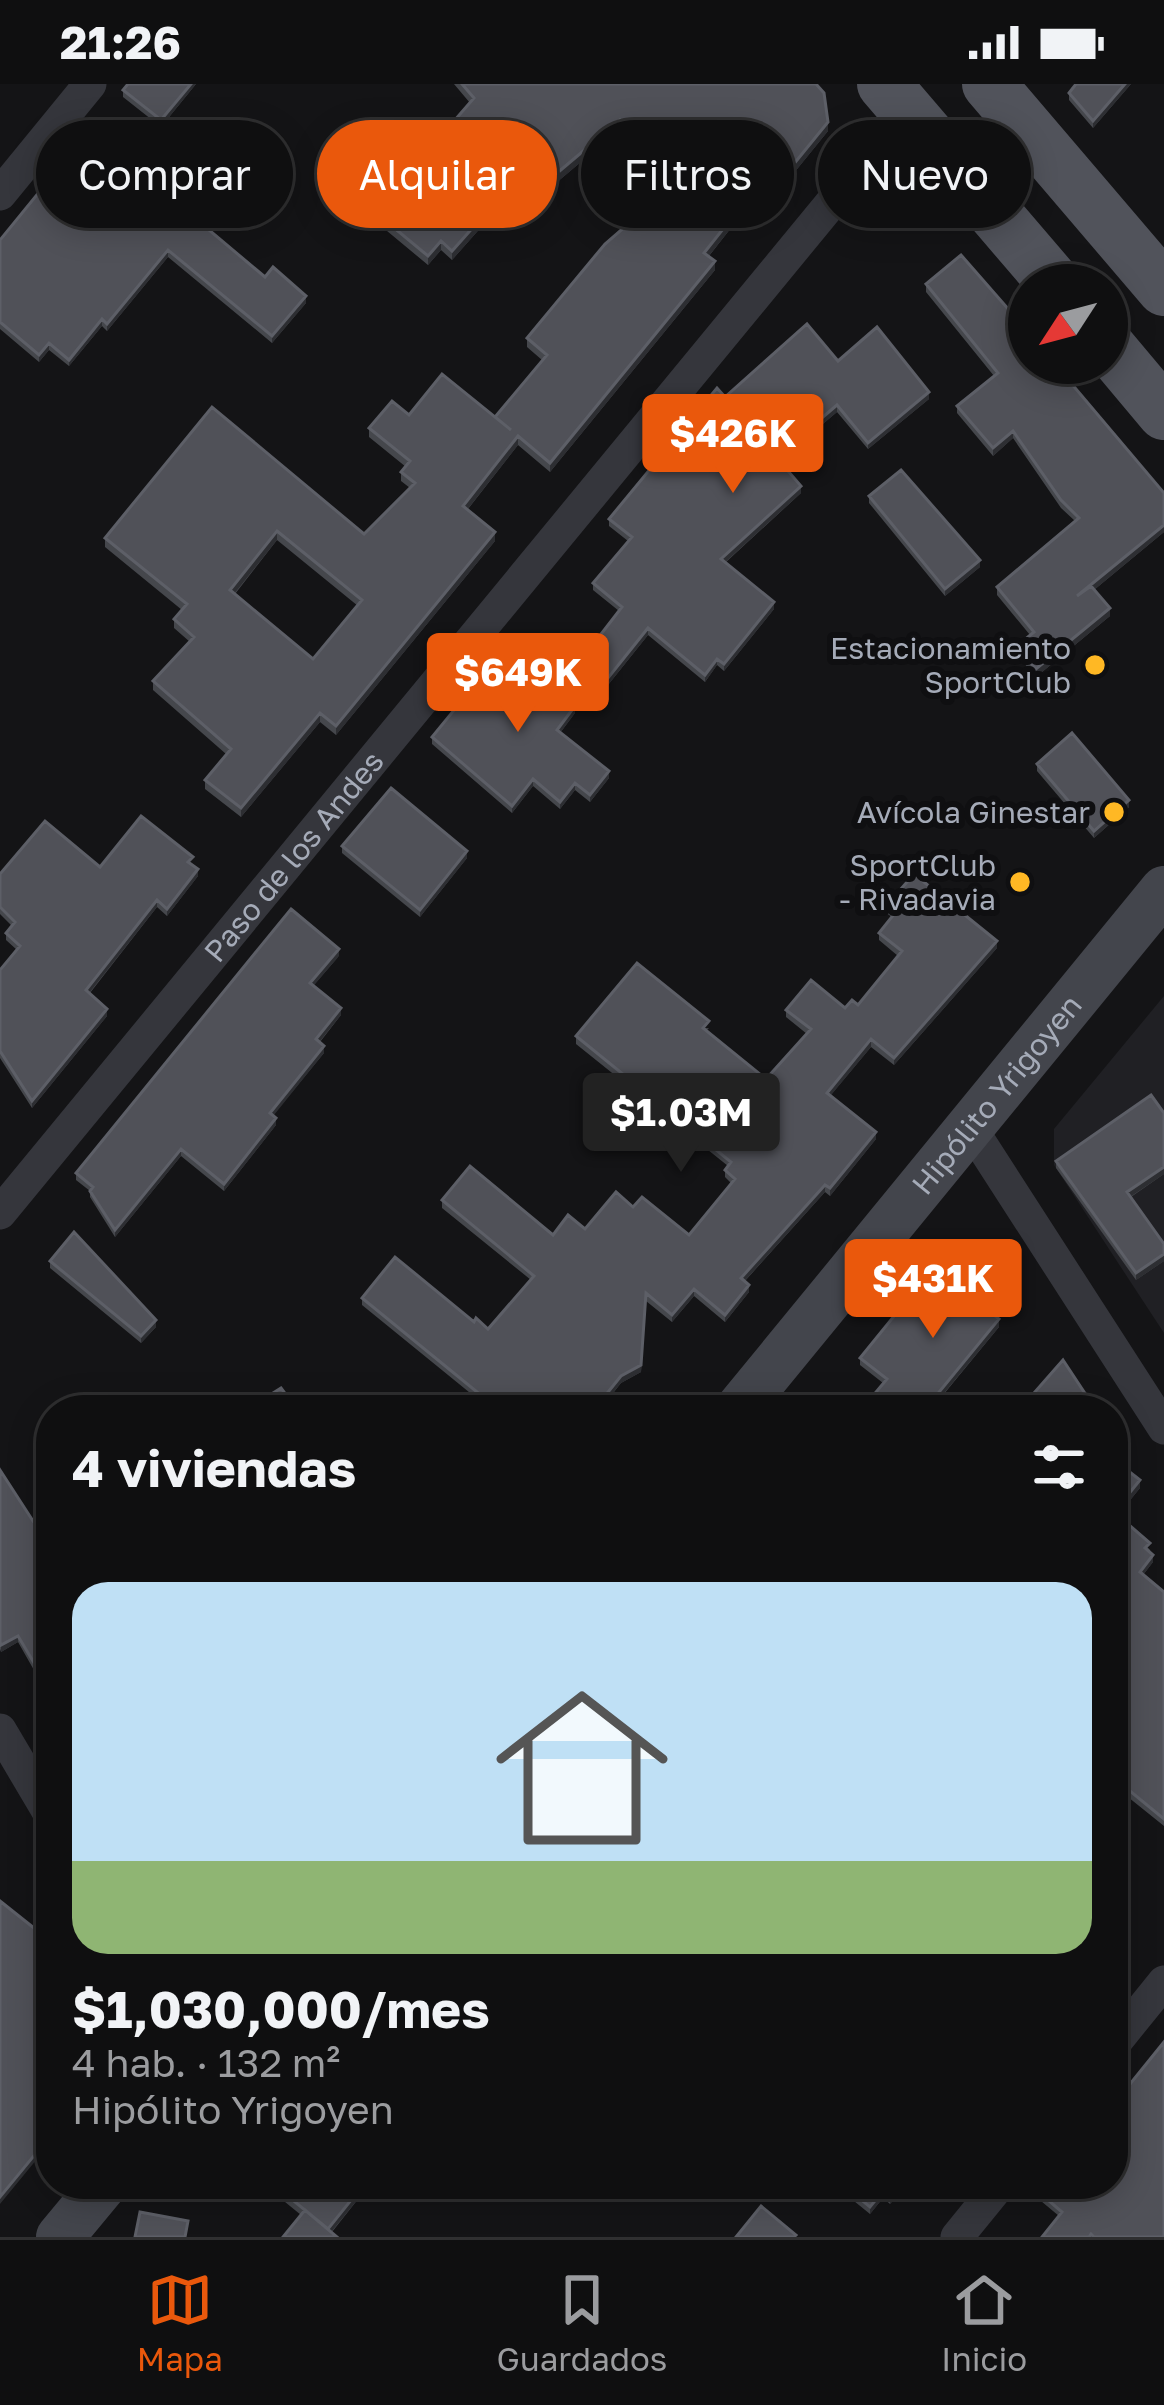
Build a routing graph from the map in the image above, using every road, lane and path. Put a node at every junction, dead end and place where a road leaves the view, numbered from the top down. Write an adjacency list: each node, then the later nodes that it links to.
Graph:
1 (90, 84): 4 (street)
2 (989, 84): 6 (main road)
3 (896, 98): 5 (main road); 11 (street, Paso de los Andes)
4 (0, 194)
5 (1038, 264)
6 (1164, 289)
7 (1128, 370): 8 (main road)
8 (1164, 413)
9 (1164, 890): 10 (main road, Hipólito Yrigoyen)
10 (970, 1127): 12 (main road, Hipólito Yrigoyen); 13 (street)
11 (0, 1213)
12 (750, 1395)
13 (1164, 1428)
14 (0, 1730): 15 (street)
15 (36, 1791)
16 (1164, 1982): 17 (street)
17 (1128, 2026)
18 (988, 2199): 19 (street)
19 (957, 2237)

